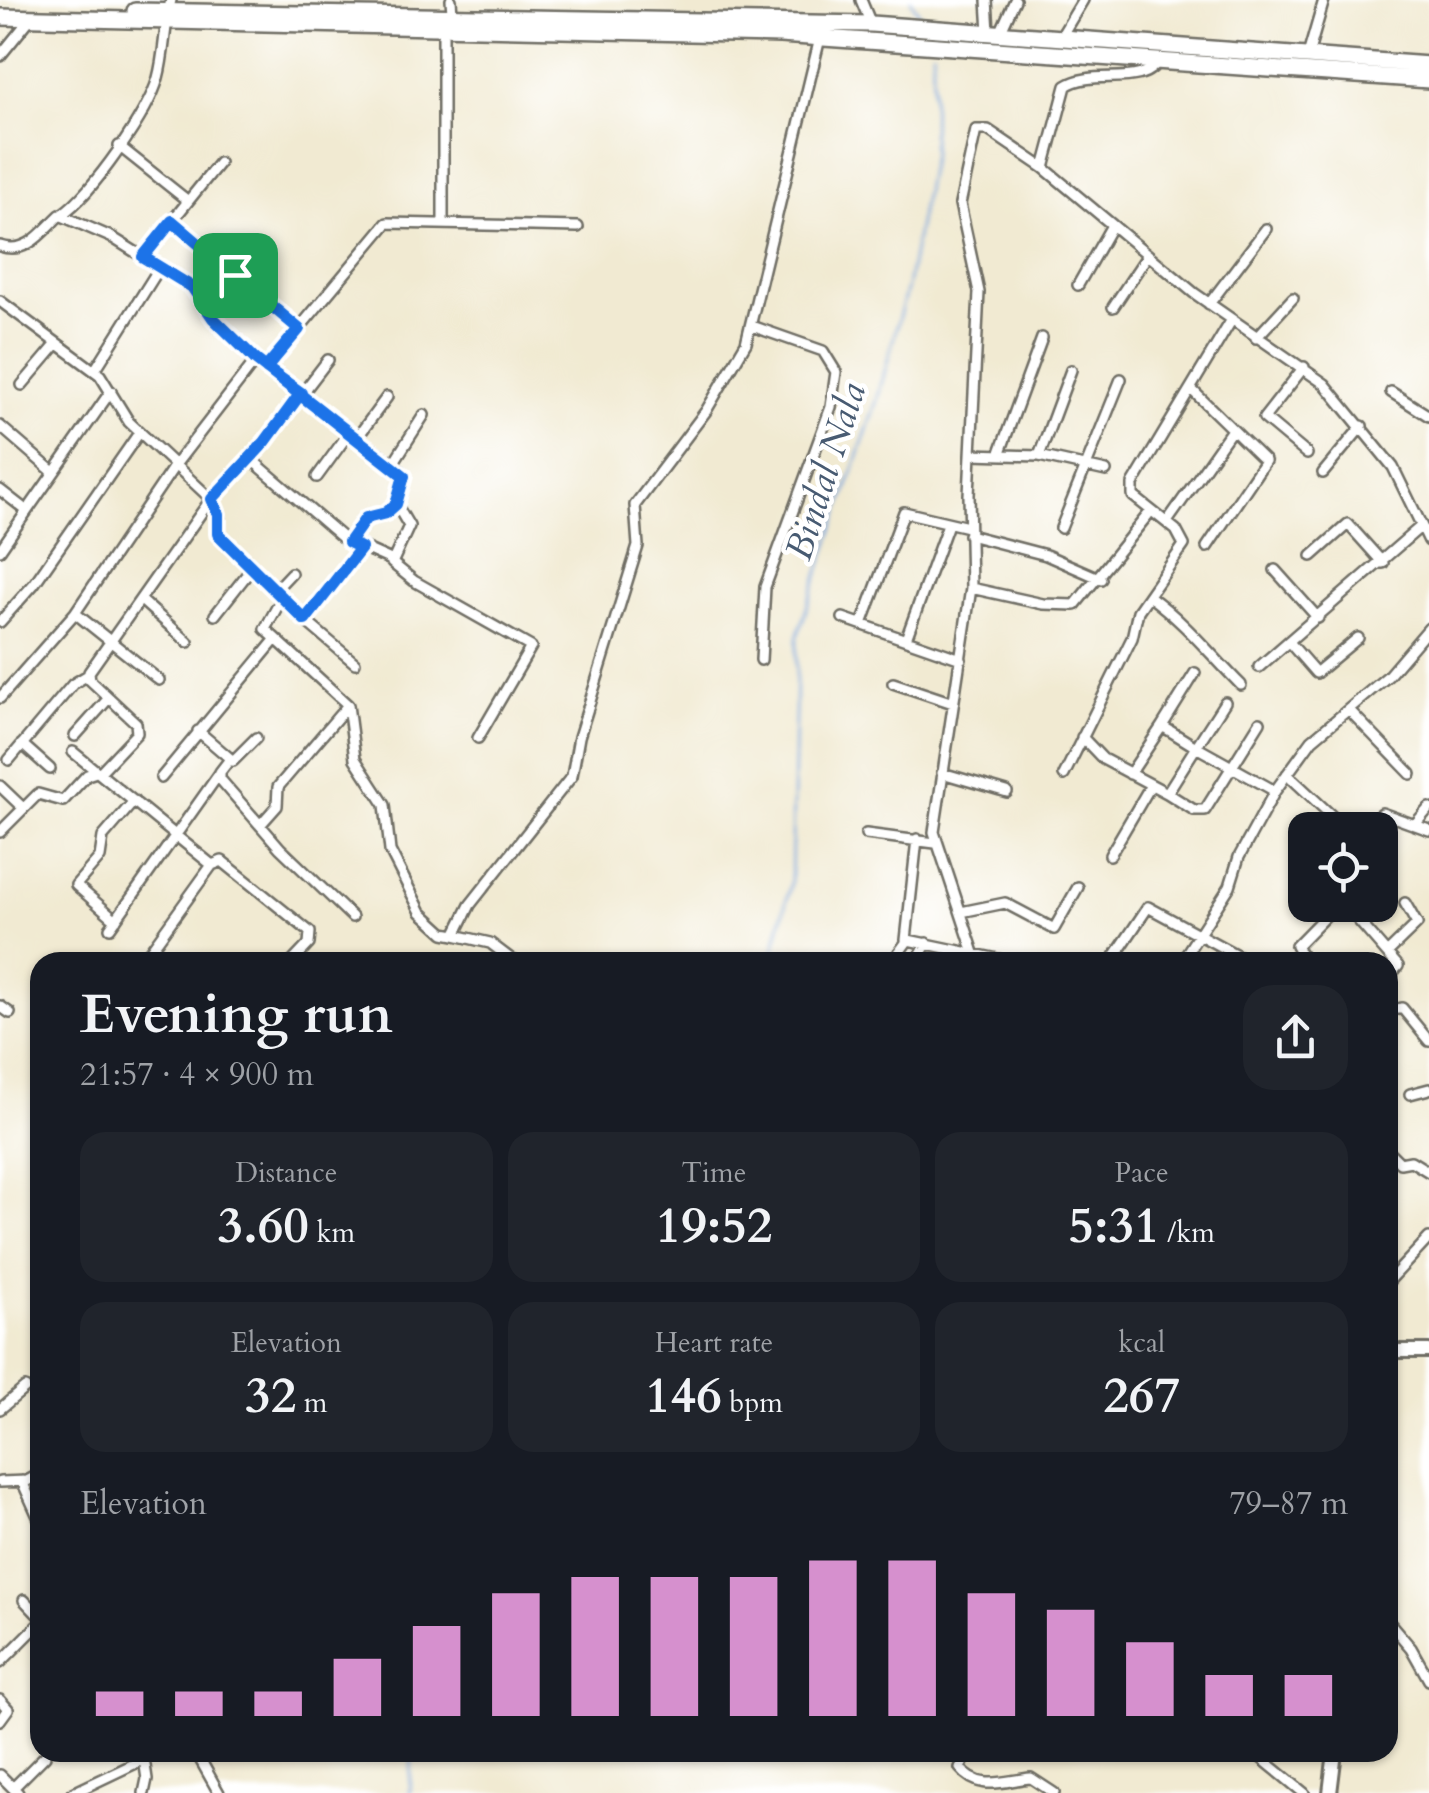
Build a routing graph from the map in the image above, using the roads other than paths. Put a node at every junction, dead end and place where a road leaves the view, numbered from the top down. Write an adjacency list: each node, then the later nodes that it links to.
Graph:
1 (861, 0): 13 (street)
2 (987, 0): 15 (street)
3 (1015, 0): 15 (street)
4 (1082, 0): 18 (street)
5 (1324, 0): 19 (street)
6 (0, 9): 9 (highway)
7 (169, 11): 8 (highway); 9 (highway); 24 (street)
8 (449, 13): 12 (highway); 30 (street)
9 (72, 14): 11 (highway)
10 (0, 17): 11 (highway)
11 (31, 18): 20 (street)
12 (656, 24): 13 (highway); 16 (highway)
13 (872, 24): 14 (highway)
14 (888, 33): 16 (highway); 17 (highway)
15 (994, 33): 17 (highway); 18 (highway)
16 (820, 38): 44 (street)
17 (956, 38): 21 (highway)
18 (1059, 40): 21 (highway)
19 (1308, 55): 21 (highway); 22 (highway)
20 (0, 56)
21 (1158, 56): 23 (highway); 26 (street)
22 (1429, 65)
23 (1429, 80)
24 (118, 146): 27 (street); 28 (street)
25 (219, 163): 27 (street)
26 (1044, 168): 31 (street); 69 (street)
27 (188, 201): 29 (street)
28 (60, 215): 34 (street); 36 (street)
29 (172, 221): 36 (street); 45 (street)
30 (443, 222): 32 (street); 45 (street)
31 (1110, 226): 35 (street); 38 (street)
32 (578, 227)
33 (1266, 229): 41 (street)
34 (0, 246)
35 (1147, 256): 41 (street); 42 (street)
36 (143, 257): 37 (street)
37 (160, 267): 49 (street); 53 (street)
38 (1078, 285)
39 (1293, 298): 47 (street)
40 (0, 301): 48 (street)
41 (1209, 304): 43 (street)
42 (1112, 306)
43 (1231, 321): 47 (street); 57 (street)
44 (752, 326): 123 (street); 187 (street)
45 (299, 329): 52 (street)
46 (1042, 338): 71 (street)
47 (1256, 338): 51 (street)
48 (56, 345): 53 (street); 56 (street)
49 (256, 360): 52 (street); 74 (street)
50 (328, 360): 60 (street)
51 (1304, 367): 65 (street); 70 (street)
52 (266, 368): 60 (street)
53 (95, 370): 58 (street)
54 (1072, 370): 72 (street)
55 (1121, 379): 76 (street)
56 (22, 386)
57 (1191, 389): 66 (street); 85 (street)
58 (112, 391): 67 (street); 77 (street)
59 (1390, 392): 63 (street)
60 (301, 393): 68 (street); 73 (street)
61 (387, 396): 68 (street)
62 (424, 415): 75 (street)
63 (1429, 416)
64 (0, 426): 77 (street)
65 (1362, 426): 79 (street); 89 (street)
66 (1231, 431): 86 (street); 94 (street)
67 (139, 433): 74 (street); 114 (street)
68 (352, 436): 75 (street); 80 (street)
69 (972, 454): 71 (street); 90 (street)
70 (1306, 454)
71 (999, 455): 72 (street)
72 (1039, 456): 76 (street)
73 (251, 459): 82 (street); 93 (street)
74 (175, 465): 82 (street); 109 (street)
75 (392, 465): 83 (street)
76 (1084, 466): 78 (street); 88 (street)
77 (52, 470): 84 (street)
78 (1106, 471)
79 (1323, 473)
80 (317, 477)
81 (0, 490): 84 (street)
82 (212, 499): 100 (street); 107 (street)
83 (396, 504): 93 (street); 98 (street)
84 (26, 511): 91 (street)
85 (1151, 512): 86 (street); 103 (street)
86 (1167, 522): 106 (street)
87 (948, 524): 90 (street); 115 (street); 118 (street)
88 (1061, 528)
89 (1420, 528): 92 (street); 99 (street)
90 (969, 531): 103 (street); 104 (street)
91 (4, 535): 96 (street)
92 (1429, 541)
93 (349, 542): 95 (street)
94 (1207, 547)
95 (361, 548): 98 (street); 113 (street)
96 (0, 550)
97 (1312, 556): 99 (street)
98 (391, 560): 144 (street)
99 (1383, 563): 112 (street)
100 (252, 568): 105 (street); 110 (street)
101 (1275, 570): 112 (street)
102 (292, 572): 105 (street)
103 (1100, 578): 104 (street)
104 (971, 588): 124 (street)
105 (275, 590): 108 (street)
106 (1149, 596): 131 (street); 142 (street)
107 (141, 600): 120 (street); 121 (street)
108 (282, 602): 113 (street); 119 (street)
109 (74, 613): 120 (street); 132 (street)
110 (215, 615)
111 (843, 618): 115 (street)
112 (1318, 618): 122 (street)
113 (305, 620): 125 (street)
114 (0, 622)
115 (862, 624): 118 (street)
116 (1428, 633): 137 (street)
117 (1358, 638): 122 (street)
118 (906, 639): 124 (street)
119 (274, 640): 136 (street); 140 (street)
120 (112, 642): 128 (street); 129 (street)
121 (188, 642)
122 (1289, 642): 126 (street)
123 (761, 660)
124 (961, 660): 134 (street)
125 (355, 663)
126 (1258, 667)
127 (1195, 672): 139 (street)
128 (88, 675): 133 (street); 145 (street)
129 (159, 680)
130 (892, 683): 134 (street)
131 (1241, 685)
132 (0, 698)
133 (110, 698): 141 (street); 152 (street)
134 (953, 702): 153 (street)
135 (1225, 702): 146 (street)
136 (348, 705): 171 (street); 187 (street)
137 (1349, 710): 156 (street); 157 (street)
138 (1260, 722): 150 (street)
139 (1162, 726): 146 (street); 155 (street)
140 (198, 731): 148 (street); 159 (street)
141 (75, 736)
142 (1082, 737): 155 (street); 158 (street)
143 (256, 738): 148 (street)
144 (478, 738)
145 (22, 744): 149 (street); 151 (street)
146 (1196, 747): 150 (street); 164 (street)
147 (73, 752): 152 (street)
148 (230, 759): 154 (street)
149 (9, 760)
150 (1230, 768): 162 (street); 164 (street)
151 (50, 770)
152 (100, 772): 165 (street); 166 (street)
153 (942, 773): 163 (street); 177 (street)
154 (219, 774): 171 (street); 175 (street)
155 (1130, 774): 160 (street)
156 (1287, 774): 162 (street); 168 (street)
157 (1410, 774)
158 (1064, 775)
159 (160, 778)
160 (1151, 785): 164 (street); 178 (street)
161 (0, 786): 166 (street)
162 (1276, 791): 186 (street)
163 (1006, 792)
164 (1168, 793)
165 (134, 801): 175 (street); 175 (street)
166 (23, 808): 173 (street)
167 (1429, 808): 170 (street)
168 (1328, 812)
169 (1398, 817): 170 (street)
170 (1417, 822): 172 (street)
171 (261, 824): 183 (street)
172 (1429, 830)
173 (0, 832)
174 (866, 834): 176 (street)
175 (176, 835): 179 (street)
176 (916, 840): 177 (street); 188 (street)
177 (935, 844): 182 (street)
178 (1110, 855)
179 (212, 864): 192 (street); 193 (street)
180 (1078, 888): 182 (street)
181 (1405, 903): 204 (street)
182 (961, 912): 191 (street)
183 (352, 917)
184 (1319, 922): 202 (street)
185 (1360, 922): 203 (street)
186 (1201, 932): 199 (street); 200 (street); 201 (street)
187 (455, 936): 194 (street)
188 (906, 940): 189 (street); 195 (street)
189 (927, 943): 190 (street); 196 (street)
190 (946, 948): 191 (street); 197 (street)
191 (972, 951): 198 (street)
192 (149, 952)
193 (301, 952)
194 (502, 952)
195 (898, 952)
196 (922, 952)
197 (945, 952)
198 (976, 952)
199 (1118, 952)
200 (1188, 952)
201 (1233, 952)
202 (1299, 952)
203 (1387, 952)
204 (1389, 952)
205 (0, 1006): 207 (street)
206 (1398, 1009): 208 (street)
207 (10, 1013)
208 (1429, 1041)
209 (1429, 1090): 210 (street)
210 (1410, 1094)
211 (1398, 1160): 212 (street)
212 (1429, 1172)
213 (1429, 1238): 214 (street)
214 (1398, 1271)
215 (1398, 1351): 216 (street)
216 (1429, 1351)
217 (25, 1388): 218 (street)
218 (0, 1408)
219 (30, 1478): 221 (street)
220 (0, 1482): 221 (street)
221 (22, 1482): 222 (street)
222 (30, 1499)
223 (24, 1600): 224 (street)
224 (30, 1608)
225 (30, 1631): 229 (street)
226 (1398, 1634): 227 (street)
227 (1415, 1655): 228 (street); 230 (street)
228 (1429, 1659)
229 (0, 1663)
230 (1429, 1680)
231 (0, 1700): 232 (street)
232 (0, 1720)
233 (40, 1762): 242 (street)
234 (135, 1762): 241 (street)
235 (144, 1762): 244 (street)
236 (202, 1762): 245 (street)
237 (963, 1762): 246 (street)
238 (1266, 1762): 247 (street)
239 (1334, 1762): 248 (street)
240 (0, 1775): 242 (street)
241 (87, 1790): 243 (street)
242 (16, 1791)
243 (73, 1793)
244 (144, 1793)
245 (219, 1793)
246 (1054, 1793)
247 (1304, 1793)
248 (1330, 1793)

